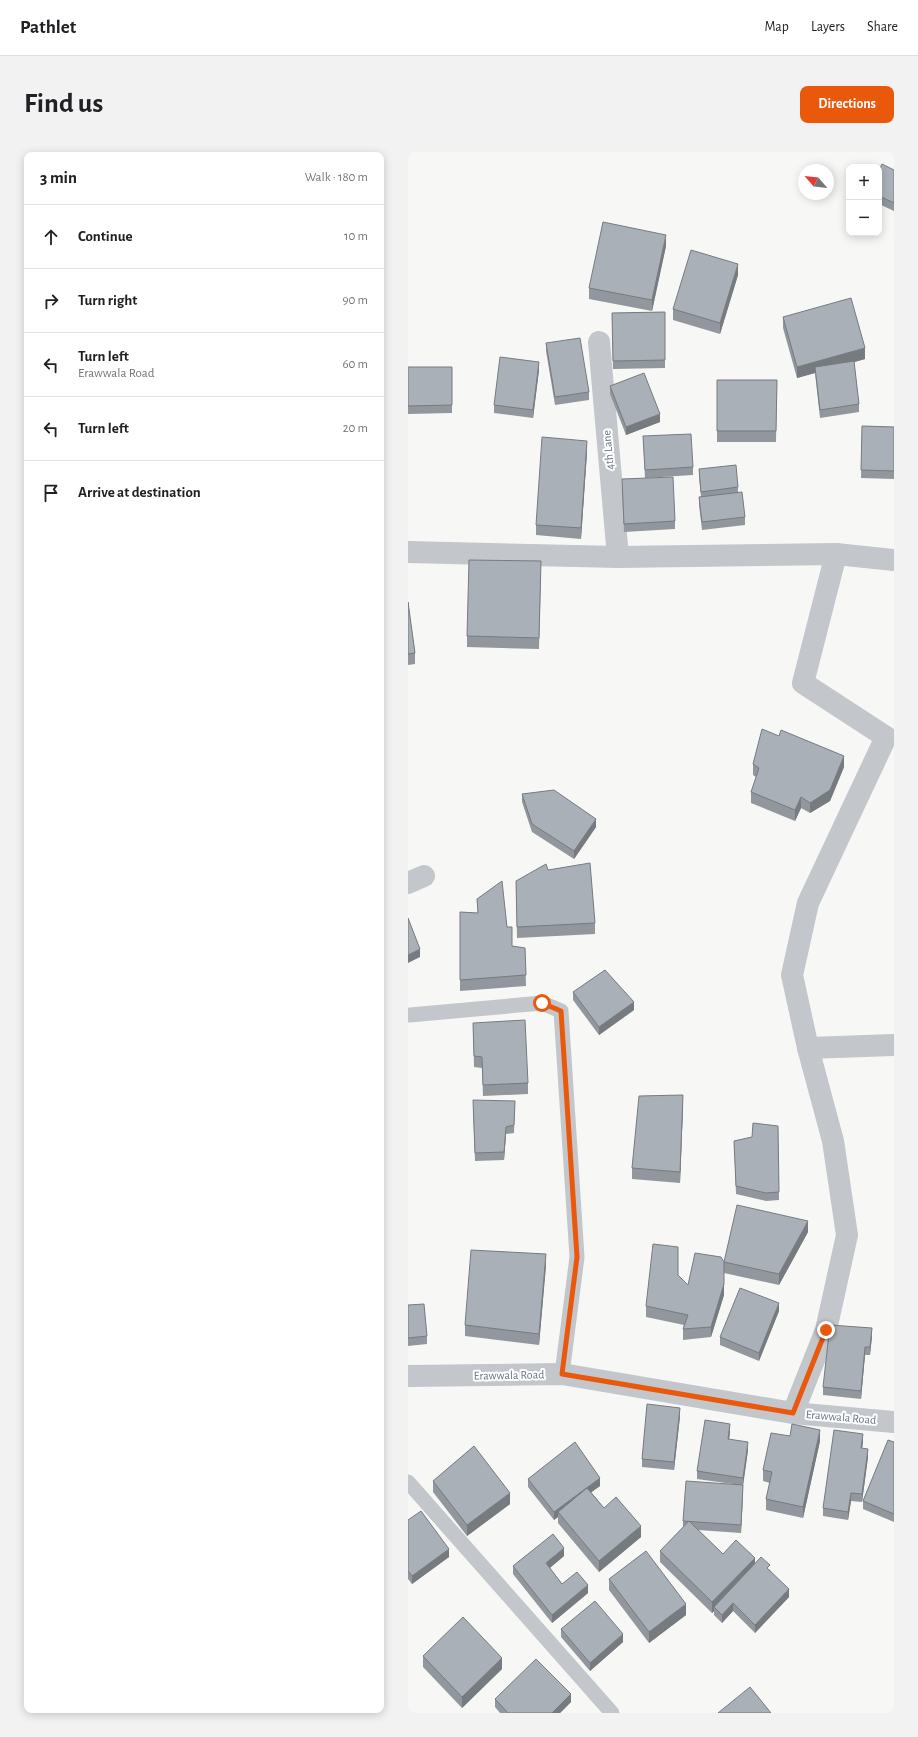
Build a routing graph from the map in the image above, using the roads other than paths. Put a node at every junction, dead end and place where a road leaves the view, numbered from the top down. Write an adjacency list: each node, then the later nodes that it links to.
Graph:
1 (599, 342): 4 (street, 4th Lane)
2 (408, 552): 4 (street)
3 (836, 554): 4 (street); 5 (street); 8 (street)
4 (618, 557)
5 (894, 560)
6 (410, 1015): 9 (lane)
7 (894, 1045): 8 (street)
8 (808, 1048): 11 (street)
9 (562, 1374): 10 (street, Erawwala Road); 11 (street, Erawwala Road)
10 (408, 1376)
11 (793, 1413): 12 (street, Erawwala Road)
12 (894, 1422)
13 (408, 1482): 14 (lane)
14 (612, 1713)

